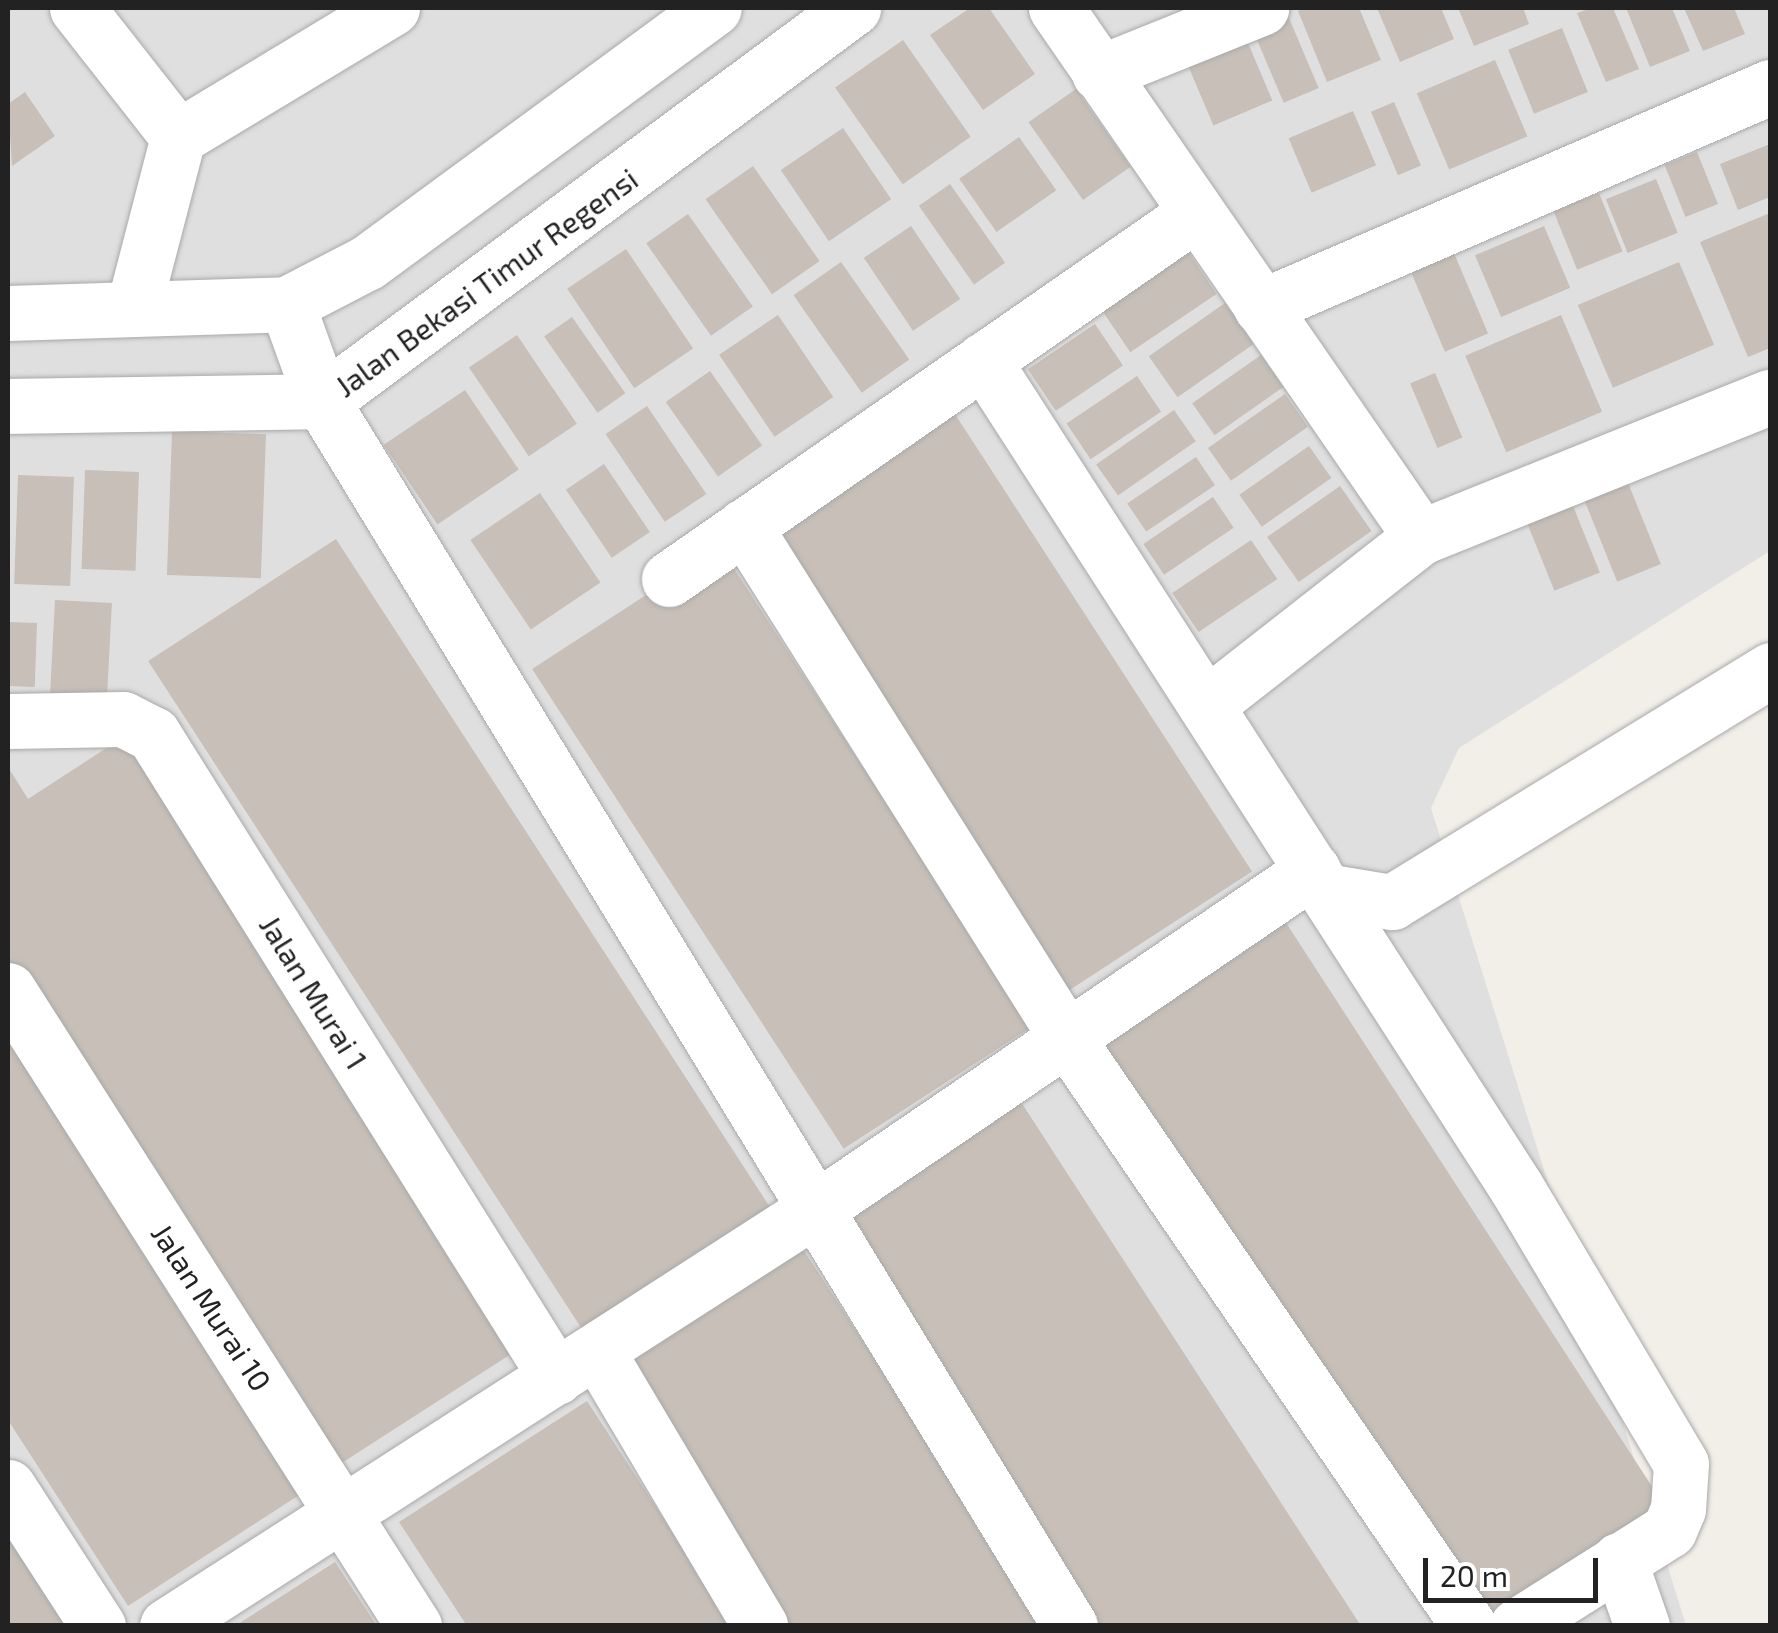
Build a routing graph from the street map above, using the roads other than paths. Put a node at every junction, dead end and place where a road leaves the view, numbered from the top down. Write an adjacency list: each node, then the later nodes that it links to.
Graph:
1 (76, 8): 9 (street)
2 (392, 8): 9 (street)
3 (714, 8): 11 (street)
4 (852, 8): 17 (street, Jalan Bekasi Timur Regensi)
5 (1056, 8): 7 (street)
6 (1260, 8): 7 (street)
7 (1099, 73): 10 (street)
8 (1770, 87): 13 (street)
9 (178, 137): 12 (street)
10 (1196, 213): 13 (street); 15 (street)
11 (287, 304): 12 (street); 17 (street)
12 (134, 306): 14 (street)
13 (1261, 307): 20 (street)
14 (8, 313)
15 (983, 360): 19 (street); 23 (street)
16 (1770, 397): 20 (street)
17 (322, 401): 18 (street, Jalan Bekasi Timur Regensi); 28 (street)
18 (8, 406)
19 (744, 526): 21 (street); 27 (street)
20 (1421, 537): 23 (street)
21 (669, 578)
22 (1770, 670): 25 (street)
23 (1209, 703): 25 (street)
24 (8, 721): 29 (street, Jalan Murai 1)
25 (1319, 880): 27 (street); 32 (street)
26 (8, 990): 31 (street, Jalan Murai 10)
27 (1068, 1040): 28 (street); 38 (street)
28 (817, 1208): 29 (street); 37 (street)
29 (576, 1364): 31 (street); 36 (street, Jalan Murai 1)
30 (8, 1487): 33 (street)
31 (345, 1514): 34 (street); 35 (street, Jalan Murai 10)
32 (1620, 1560): 39 (street); 40 (street)
33 (98, 1626)
34 (167, 1626)
35 (414, 1626)
36 (760, 1626)
37 (1070, 1626)
38 (1469, 1626)
39 (1518, 1626)
40 (1642, 1626)

